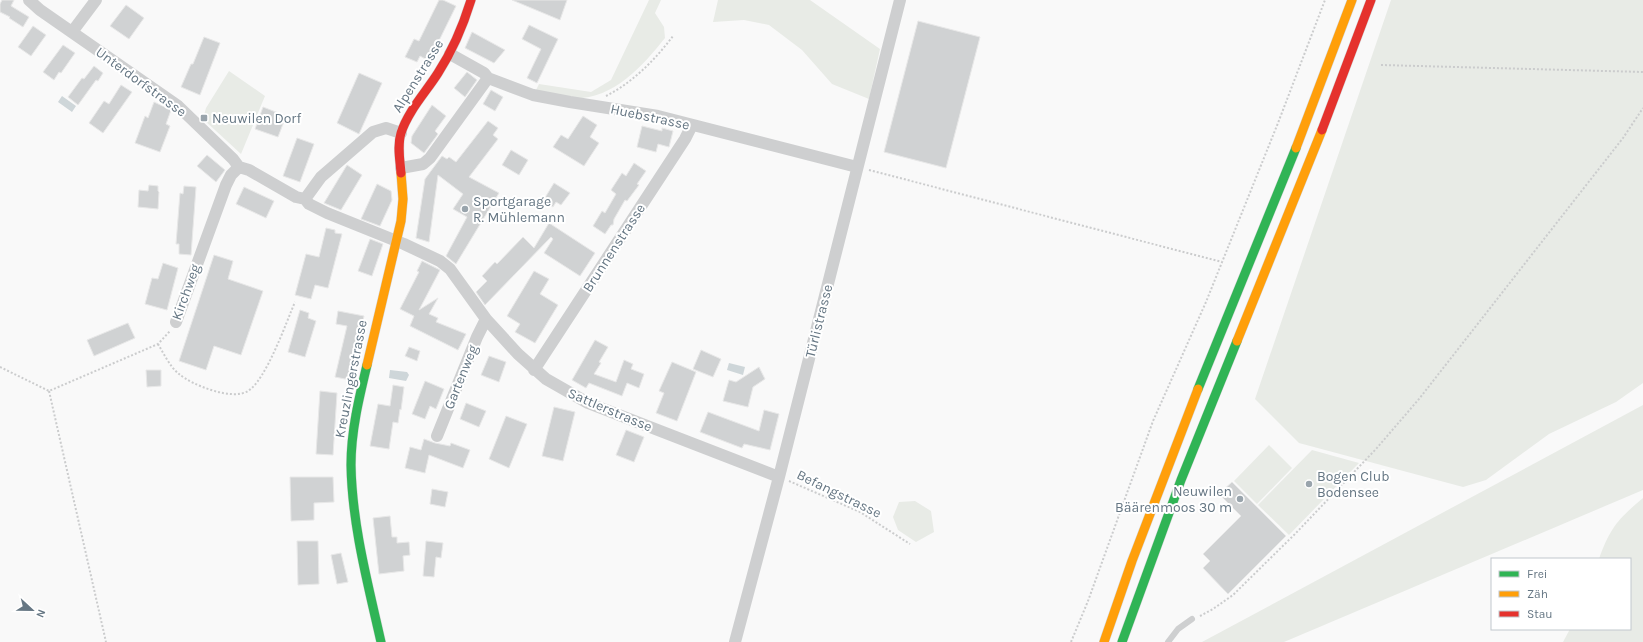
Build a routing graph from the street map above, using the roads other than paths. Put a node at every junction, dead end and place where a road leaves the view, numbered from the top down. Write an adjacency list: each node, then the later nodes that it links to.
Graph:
1 (29, 0): 7 (street, Unterdorfstrasse)
2 (96, 0): 7 (street)
3 (470, 0): 8 (main road, Alpenstrasse)
4 (900, 0): 13 (street, Türlistrasse)
5 (1352, 0): 25 (main road)
6 (1371, 0): 26 (main road)
7 (72, 32): 12 (street, Unterdorfstrasse)
8 (450, 54): 9 (street, Huebstrasse); 11 (main road, Alpenstrasse)
9 (488, 78): 10 (street, Huebstrasse); 14 (street)
10 (692, 125): 13 (street, Huebstrasse); 19 (street, Brunnenstrasse)
11 (401, 133): 14 (main road, Alpenstrasse); 15 (street)
12 (239, 167): 15 (street, Unterdorfstrasse); 18 (street, Kirchweg)
13 (857, 167): 21 (street, Türlistrasse)
14 (401, 168): 16 (main road, Alpenstrasse)
15 (305, 199): 16 (street, Unterdorfstrasse)
16 (397, 241): 17 (street, Sattlerstrasse); 23 (main road, Kreuzlingerstrasse)
17 (486, 319): 19 (street, Sattlerstrasse); 20 (street, Gartenweg)
18 (176, 322)
19 (534, 370): 21 (street, Sattlerstrasse)
20 (437, 436)
21 (779, 477): 24 (street, Türlistrasse)
22 (1192, 620): 27 (lane)
23 (381, 642)
24 (735, 642)
25 (1104, 642)
26 (1122, 642)
27 (1168, 642)

